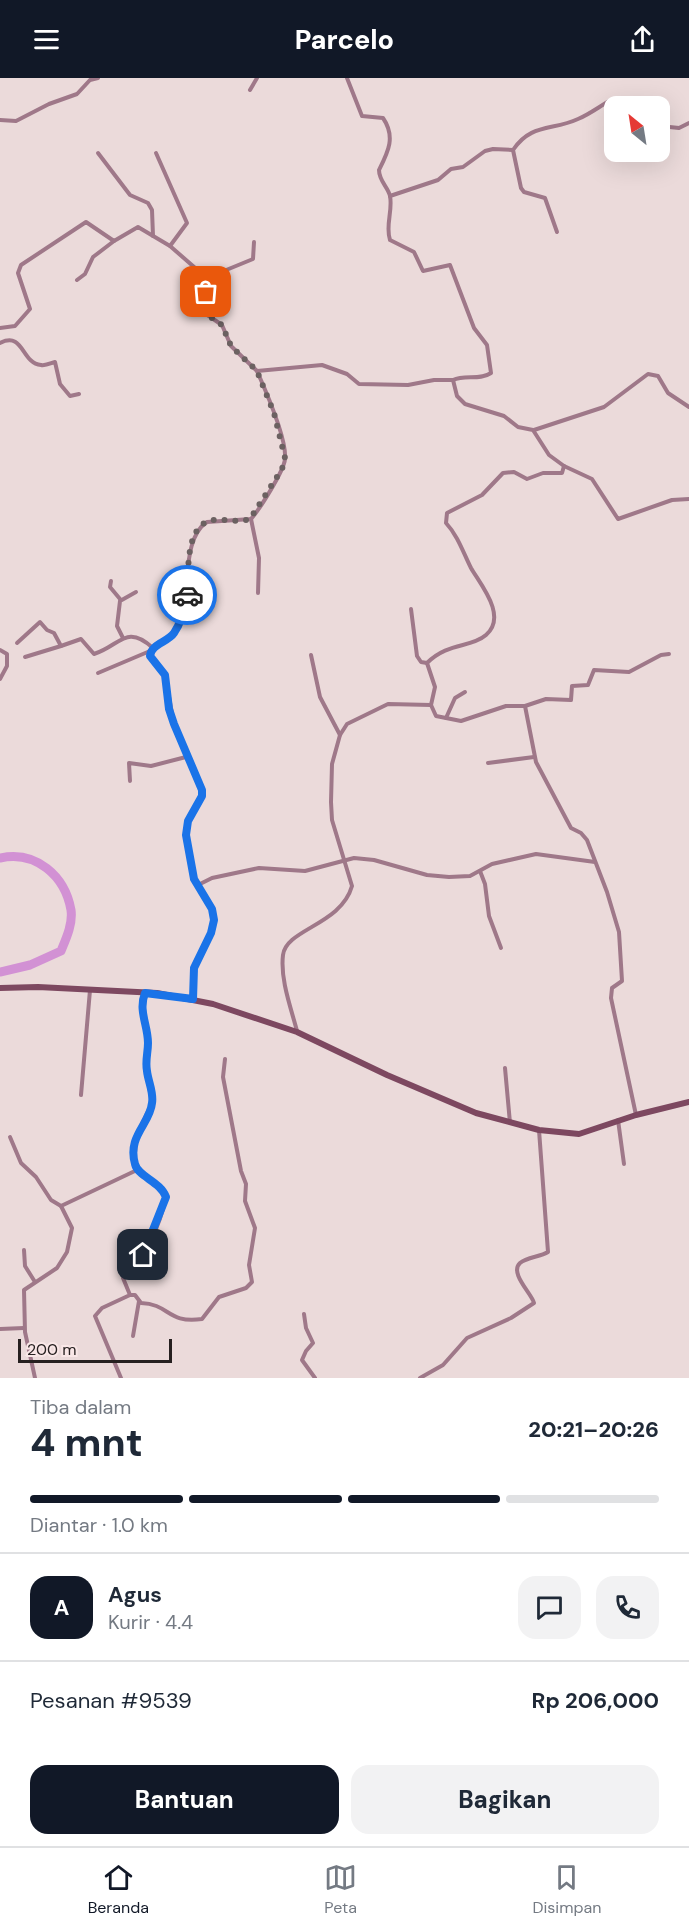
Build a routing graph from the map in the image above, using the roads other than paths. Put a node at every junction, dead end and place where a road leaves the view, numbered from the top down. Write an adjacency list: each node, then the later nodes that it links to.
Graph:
1 (98, 78): 6 (street)
2 (257, 78): 4 (street)
3 (347, 78): 12 (street)
4 (250, 90)
5 (604, 104): 9 (street)
6 (0, 120)
7 (689, 123): 8 (street)
8 (670, 127)
9 (513, 150): 12 (street); 13 (street)
10 (98, 153): 14 (street)
11 (156, 153): 17 (street)
12 (390, 195): 23 (street)
13 (557, 232)
14 (153, 236): 15 (street); 17 (street)
15 (114, 241): 18 (street); 20 (street)
16 (254, 242): 19 (street)
17 (170, 246): 19 (street)
18 (76, 280)
19 (208, 280): 22 (street)
20 (0, 328)
21 (0, 343): 24 (street)
22 (257, 371): 23 (street); 29 (street)
23 (453, 380): 26 (street)
24 (79, 394)
25 (689, 407): 26 (street)
26 (533, 430): 27 (street)
27 (564, 466): 28 (street); 43 (street)
28 (689, 499)
29 (250, 519): 32 (street); 38 (street)
30 (111, 580): 33 (street)
31 (136, 592): 33 (street)
32 (258, 593)
33 (120, 599): 35 (street)
34 (411, 609): 43 (street)
35 (123, 638): 37 (street); 38 (street)
36 (17, 643): 37 (street)
37 (61, 646): 42 (street)
38 (152, 649): 44 (street); 51 (street)
39 (0, 650): 45 (street)
40 (669, 654): 48 (street)
41 (311, 655): 50 (street)
42 (25, 657)
43 (427, 663): 47 (street)
44 (98, 673)
45 (0, 679)
46 (465, 692): 49 (street)
47 (431, 705): 49 (street); 50 (street)
48 (525, 706): 49 (street); 52 (street)
49 (446, 718)
50 (340, 735): 55 (street)
51 (186, 757): 54 (street); 58 (street)
52 (534, 757): 53 (street); 56 (street)
53 (488, 763)
54 (130, 781)
55 (346, 859): 57 (street); 58 (street); 64 (street)
56 (595, 862): 57 (street); 69 (street)
57 (480, 871): 59 (street)
58 (198, 885): 63 (street)
59 (501, 948)
60 (0, 988): 61 (street)
61 (90, 990): 62 (street); 67 (street)
62 (145, 993): 63 (street); 75 (street)
63 (193, 999): 64 (street)
64 (297, 1032): 71 (street)
65 (225, 1059): 80 (street)
66 (505, 1068): 71 (street)
67 (81, 1095)
68 (689, 1102): 69 (street)
69 (636, 1115): 70 (street)
70 (618, 1120): 72 (street); 74 (street)
71 (510, 1123): 72 (street)
72 (539, 1130): 88 (street)
73 (10, 1137): 76 (street)
74 (624, 1164)
75 (137, 1170): 76 (street); 79 (street)
76 (61, 1206): 78 (street)
77 (24, 1250): 78 (street)
78 (35, 1282): 82 (street)
79 (129, 1294): 80 (street); 86 (street)
80 (139, 1300): 84 (street)
81 (304, 1314): 87 (street)
82 (24, 1328): 83 (street); 85 (street)
83 (0, 1329)
84 (132, 1336)
85 (35, 1378)
86 (121, 1378)
87 (315, 1378)
88 (420, 1378)

